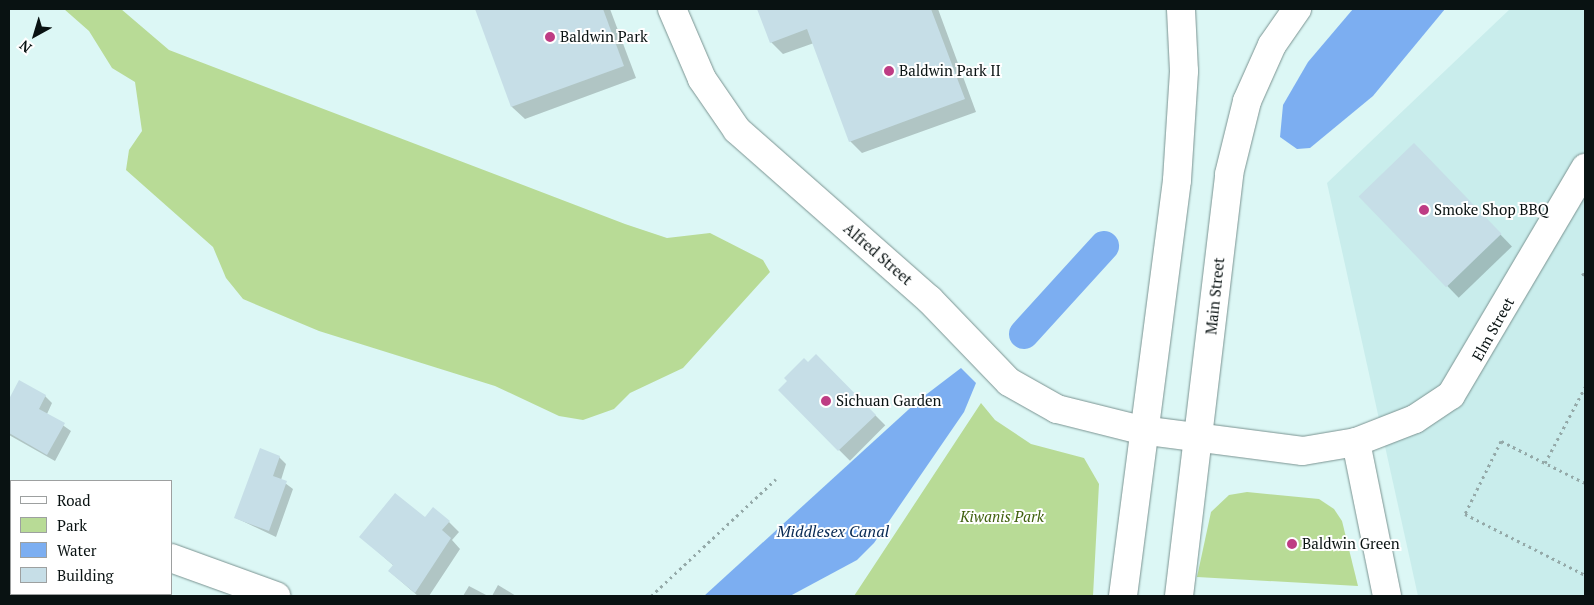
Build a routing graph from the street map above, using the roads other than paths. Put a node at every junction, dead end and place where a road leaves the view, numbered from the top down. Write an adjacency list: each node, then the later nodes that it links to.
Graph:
1 (672, 9): 5 (street, Alfred Street)
2 (1181, 9): 5 (street)
3 (1297, 9): 6 (street, Main Street)
4 (1585, 168): 7 (street, Elm Street)
5 (1141, 430): 6 (street, Elm Street); 10 (street)
6 (1201, 440): 7 (street, Elm Street); 11 (street, Main Street)
7 (1356, 442): 12 (street)
8 (172, 558): 9 (street)
9 (276, 596)
10 (1123, 596)
11 (1179, 596)
12 (1388, 596)

